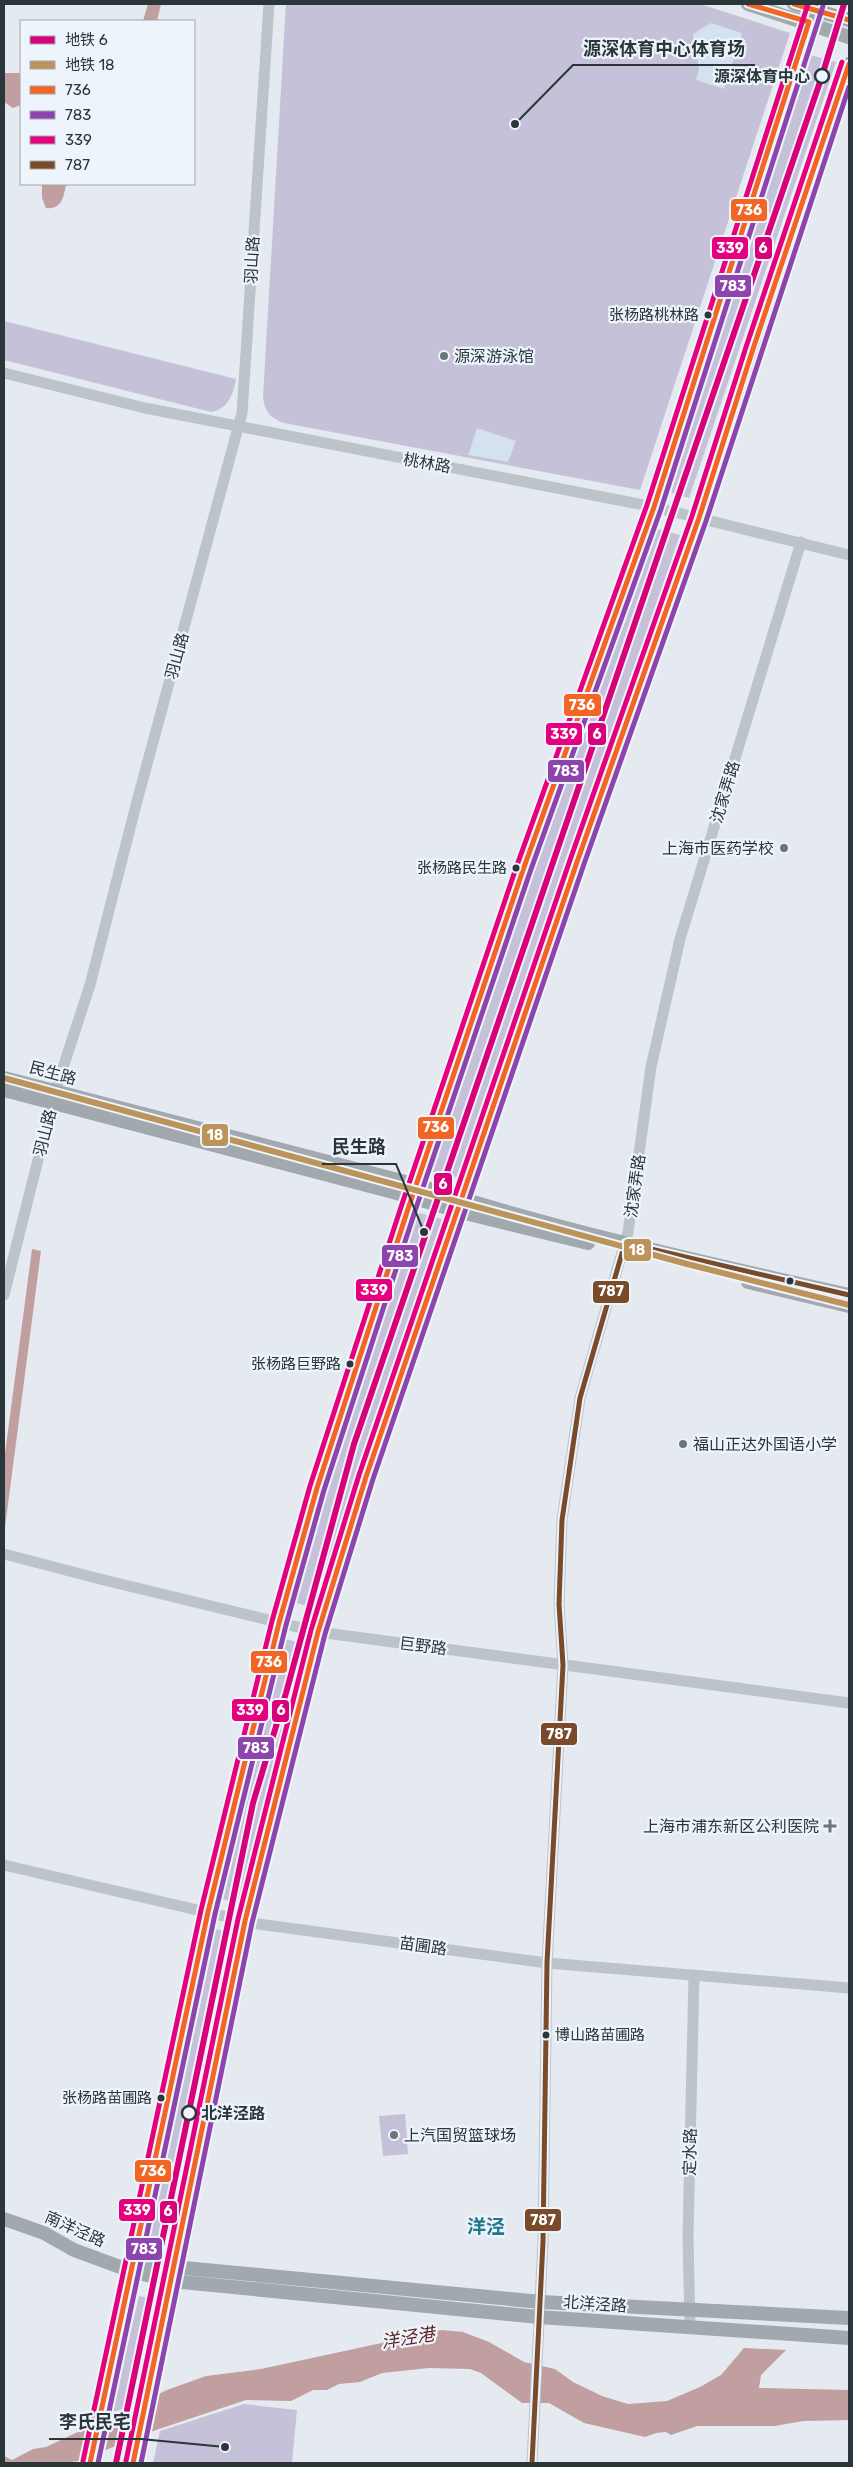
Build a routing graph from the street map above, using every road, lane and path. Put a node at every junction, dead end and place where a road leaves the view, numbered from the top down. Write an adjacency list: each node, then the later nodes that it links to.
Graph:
1 (269, 4): 9 (street, 羽山路)
2 (748, 4): 4 (main road)
3 (794, 4): 4 (main road)
4 (813, 12): 5 (main road); 6 (main road); 10 (main road)
5 (849, 20)
6 (849, 37)
7 (849, 64): 11 (main road)
8 (4, 373): 9 (street, 桃林路)
9 (239, 426): 10 (street, 桃林路); 16 (street, 羽山路)
10 (654, 507): 11 (street, 桃林路); 17 (main road)
11 (699, 518): 12 (street, 桃林路); 18 (main road)
12 (801, 542): 13 (street, 桃林路); 19 (street, 沈家弄路)
13 (849, 555)
14 (4, 1078): 16 (main road, 民生路)
15 (4, 1090): 16 (main road, 民生路)
16 (54, 1098): 17 (main road, 民生路); 20 (street, 羽山路)
17 (414, 1191): 18 (main road, 民生路); 24 (main road)
18 (460, 1205): 19 (main road, 民生路); 25 (main road)
19 (624, 1247): 21 (main road, 民生路); 22 (main road, 民生路); 26 (street, 沈家弄路)
20 (4, 1295)
21 (849, 1295)
22 (849, 1306)
23 (5, 1554): 24 (street, 巨野路)
24 (279, 1623): 25 (street, 巨野路); 29 (main road)
25 (318, 1632): 26 (street, 巨野路); 30 (main road)
26 (563, 1665): 27 (street, 巨野路); 31 (street, 沈家弄路)
27 (849, 1703)
28 (4, 1865): 29 (street, 苗圃路)
29 (208, 1912): 30 (street, 苗圃路); 35 (main road)
30 (245, 1921): 31 (street, 苗圃路); 36 (main road)
31 (547, 1963): 32 (street, 苗圃路); 37 (street, 沈家弄路)
32 (694, 1976): 33 (street, 苗圃路); 38 (street, 定水路)
33 (849, 1988)
34 (4, 2219): 35 (main road, 南洋泾路)
35 (131, 2271): 36 (main road, 北洋泾路); 43 (main road)
36 (172, 2274): 37 (main road, 北洋泾路); 39 (main road, 北洋泾路); 44 (main road)
37 (541, 2302): 38 (main road, 北洋泾路); 39 (street, 沈家弄路)
38 (690, 2308): 40 (main road, 北洋泾路); 41 (street, 定水路)
39 (539, 2318): 41 (main road, 北洋泾路); 45 (street, 沈家弄路)
40 (849, 2318)
41 (690, 2328): 42 (main road, 北洋泾路)
42 (849, 2338)
43 (91, 2461)
44 (133, 2463)
45 (532, 2463)

